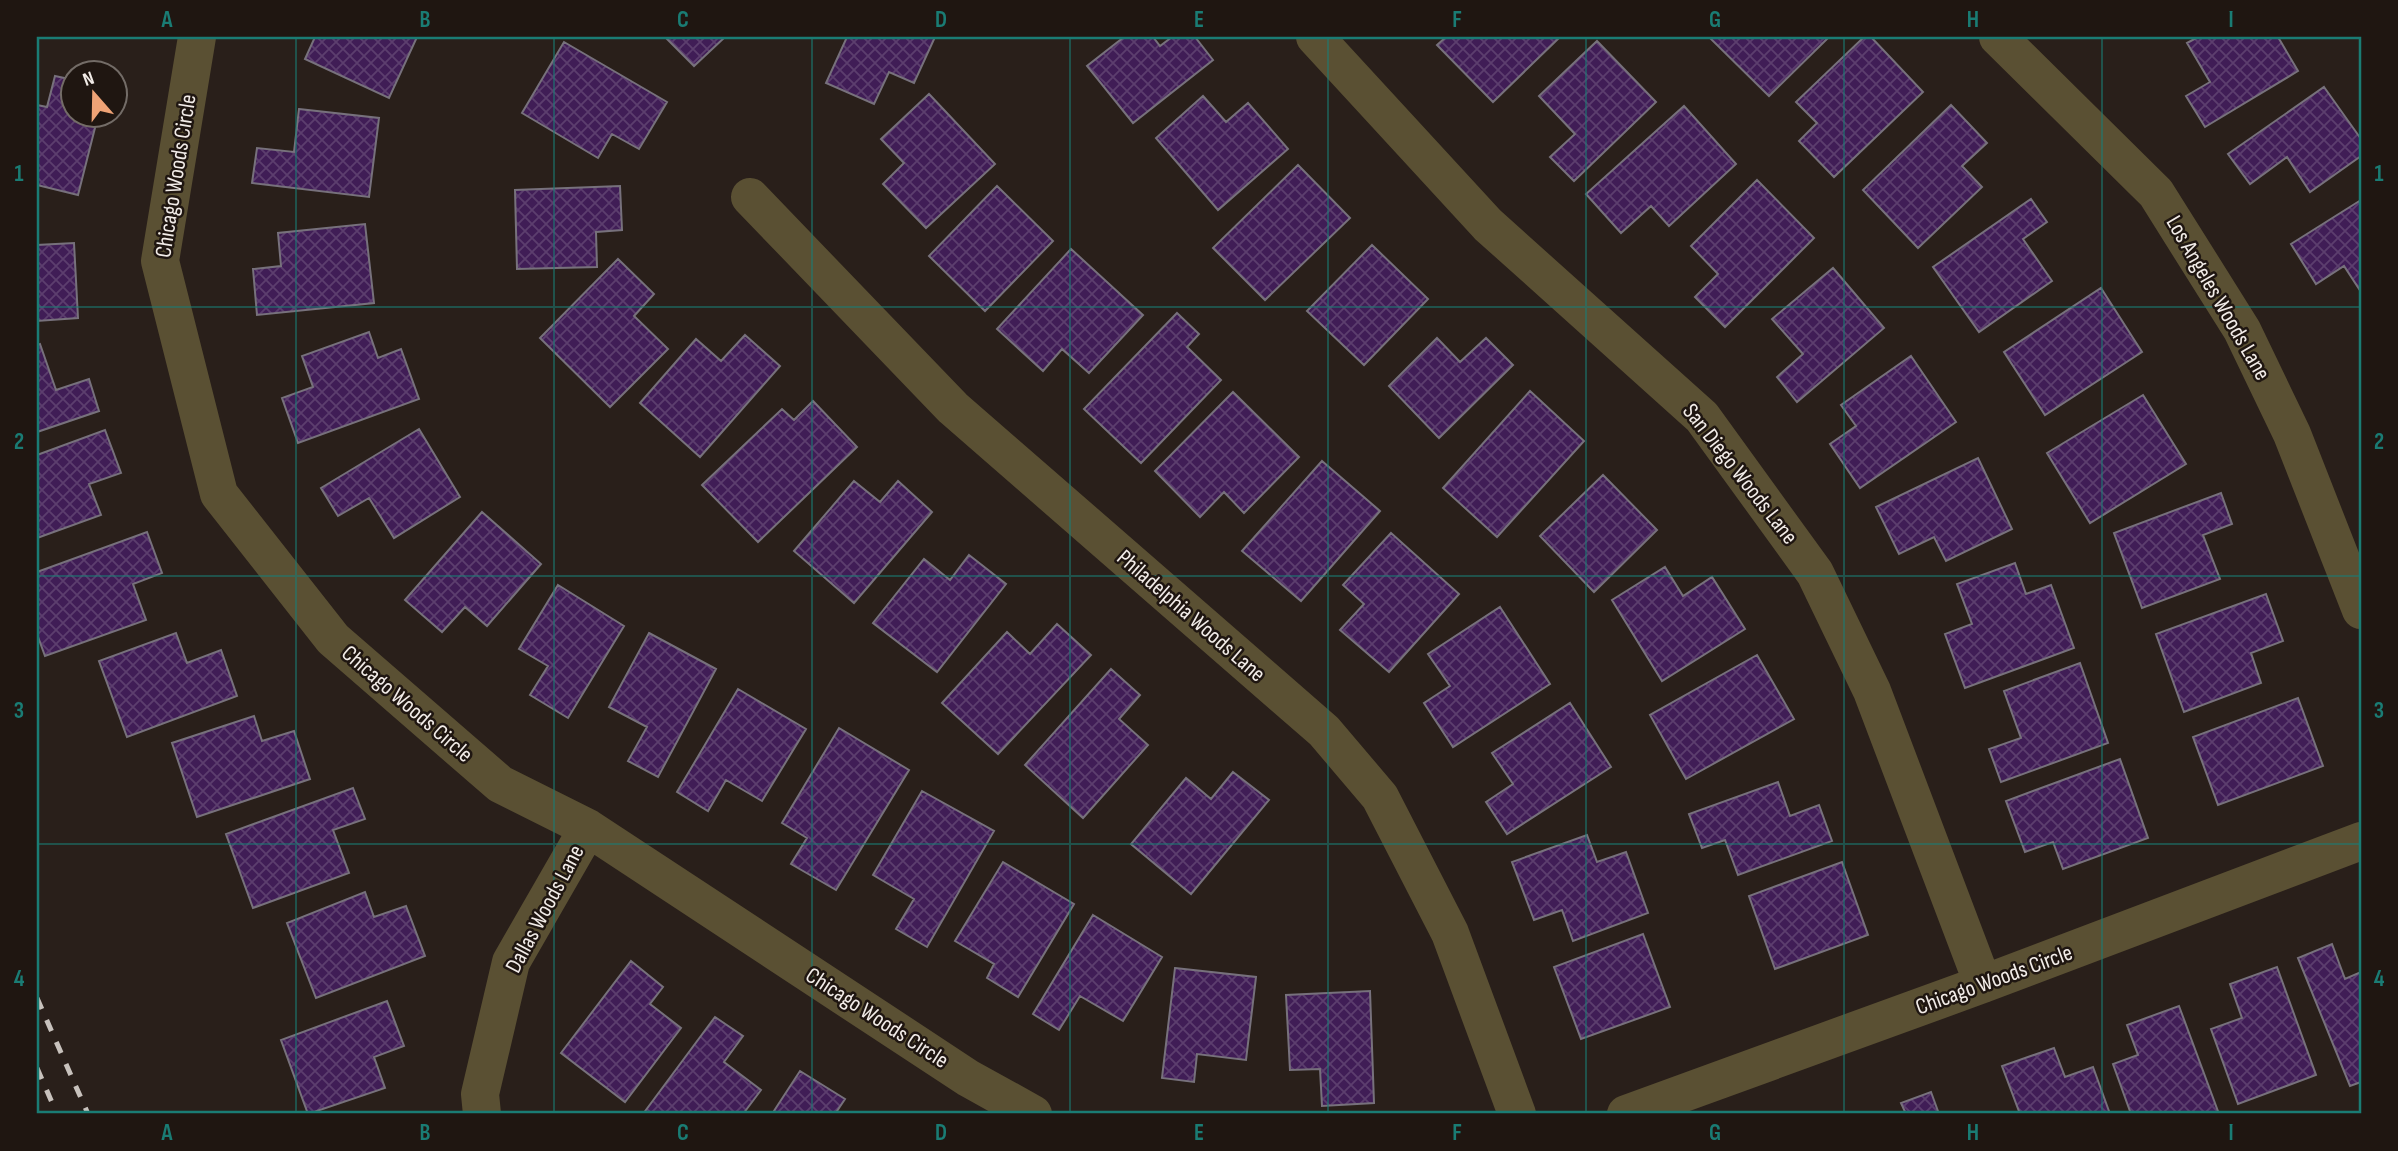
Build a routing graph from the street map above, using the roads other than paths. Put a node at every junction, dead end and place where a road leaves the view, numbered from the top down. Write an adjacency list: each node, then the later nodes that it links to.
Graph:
1 (197, 37): 6 (street, Chicago Woods Circle)
2 (1315, 37): 8 (street, San Diego Woods Lane)
3 (1998, 37): 5 (street, Los Angeles Woods Lane)
4 (750, 197): 11 (street, Philadelphia Woods Lane)
5 (2361, 610)
6 (588, 828): 9 (street, Dallas Woods Lane); 10 (street, Chicago Woods Circle)
7 (2361, 841): 8 (street, Chicago Woods Circle)
8 (1983, 984): 12 (street, Chicago Woods Circle)
9 (482, 1114)
10 (1033, 1114)
11 (1517, 1114)
12 (1626, 1114)

